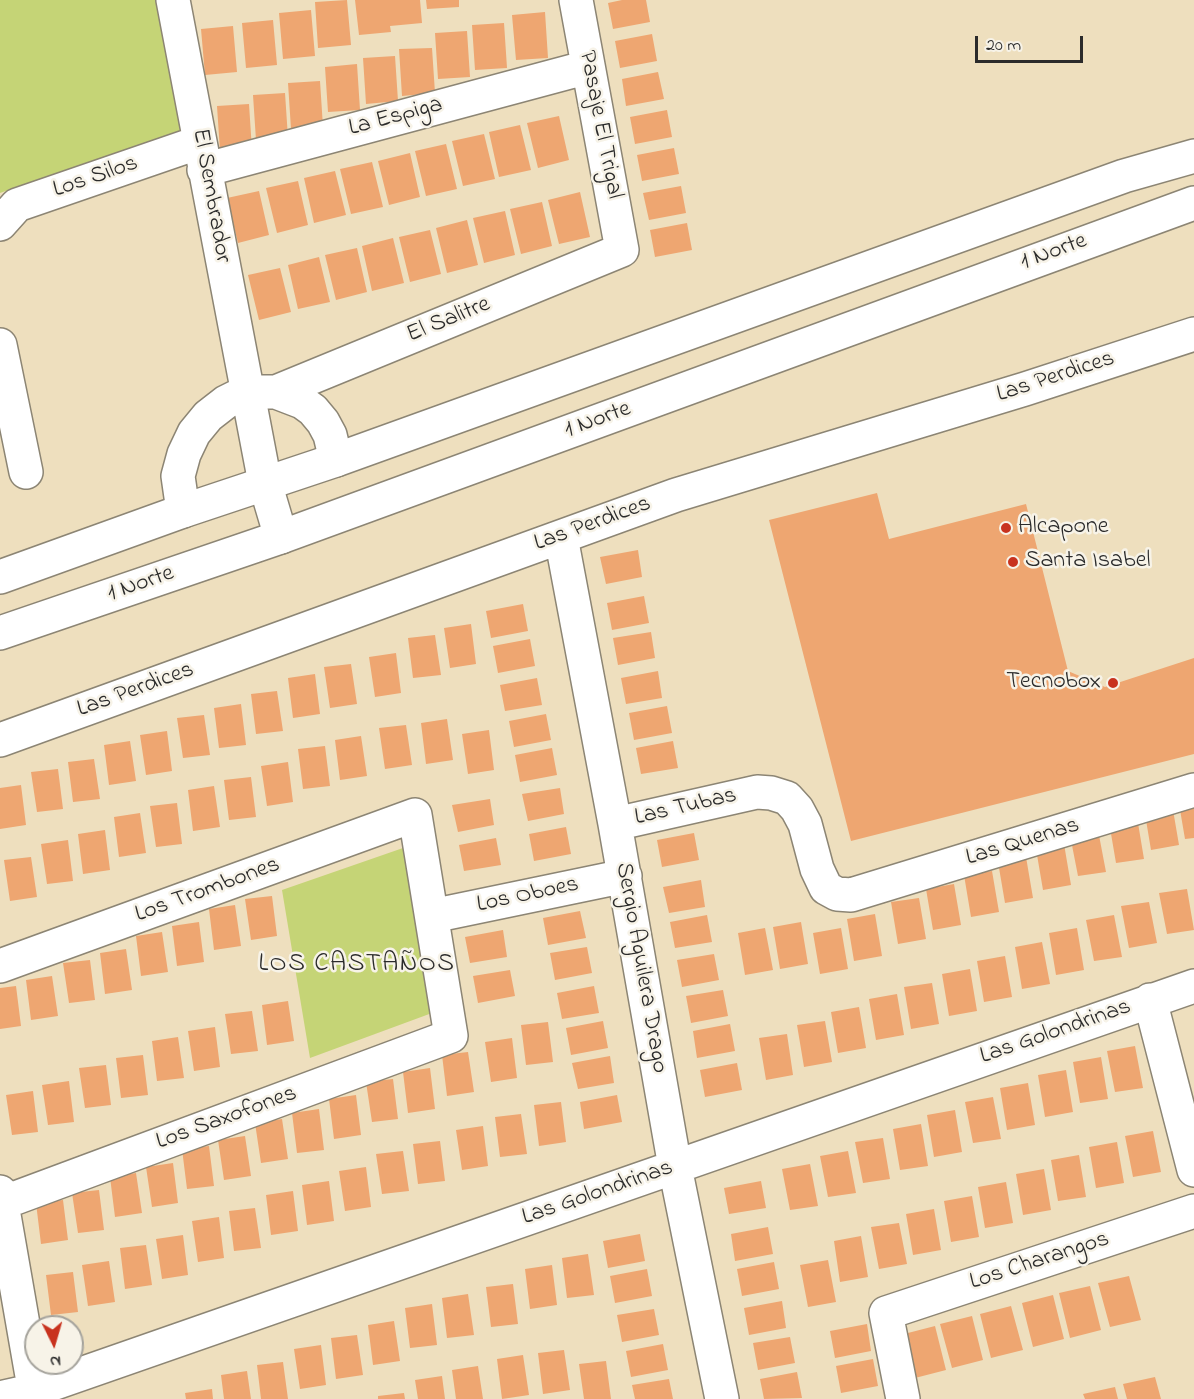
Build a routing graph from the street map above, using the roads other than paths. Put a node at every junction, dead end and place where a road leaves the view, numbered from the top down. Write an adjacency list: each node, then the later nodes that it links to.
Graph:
1 (173, 0): 4 (street, El Sembrador)
2 (576, 0): 3 (street, Pasaje El Trigal)
3 (588, 67): 4 (street, La Espiga); 8 (street, Pasaje El Trigal)
4 (202, 156): 7 (street, Los Silos); 11 (street, El Sembrador)
5 (1194, 156): 12 (street, 1 Norte)
6 (1194, 203): 16 (street, 1 Norte)
7 (0, 224)
8 (622, 250): 11 (street, El Salitre)
9 (1194, 334): 17 (street, Las Perdices)
10 (0, 345): 13 (street)
11 (261, 392): 12 (street); 14 (street, El Sembrador); 15 (street)
12 (336, 460): 14 (street, 1 Norte)
13 (26, 472)
14 (265, 483): 15 (street, 1 Norte); 16 (street, El Sembrador)
15 (183, 511): 18 (street, 1 Norte)
16 (281, 537): 19 (street, 1 Norte)
17 (561, 537): 20 (street, Las Perdices); 23 (street, Sergio Aguilera Drago)
18 (0, 577)
19 (0, 633)
20 (0, 741)
21 (1194, 790): 22 (street, Las Quenas)
22 (757, 792): 23 (street, Las Tubas)
23 (615, 824): 24 (street, Sergio Aguilera Drago)
24 (625, 876): 25 (street, Los Oboes); 29 (street, Sergio Aguilera Drago)
25 (432, 916): 26 (street, Los Trombones); 31 (street, Los Saxofones)
26 (0, 966)
27 (1194, 986): 28 (street, Las Golondrinas)
28 (1150, 1000): 29 (street, Las Golondrinas); 30 (street)
29 (675, 1167): 33 (street, Las Golondrinas); 35 (street, Sergio Aguilera Drago)
30 (1194, 1170)
31 (1, 1197): 33 (street)
32 (1194, 1211): 36 (street, Los Charangos)
33 (36, 1395): 34 (street, Las Golondrinas)
34 (0, 1398)
35 (722, 1399)
36 (903, 1399)

